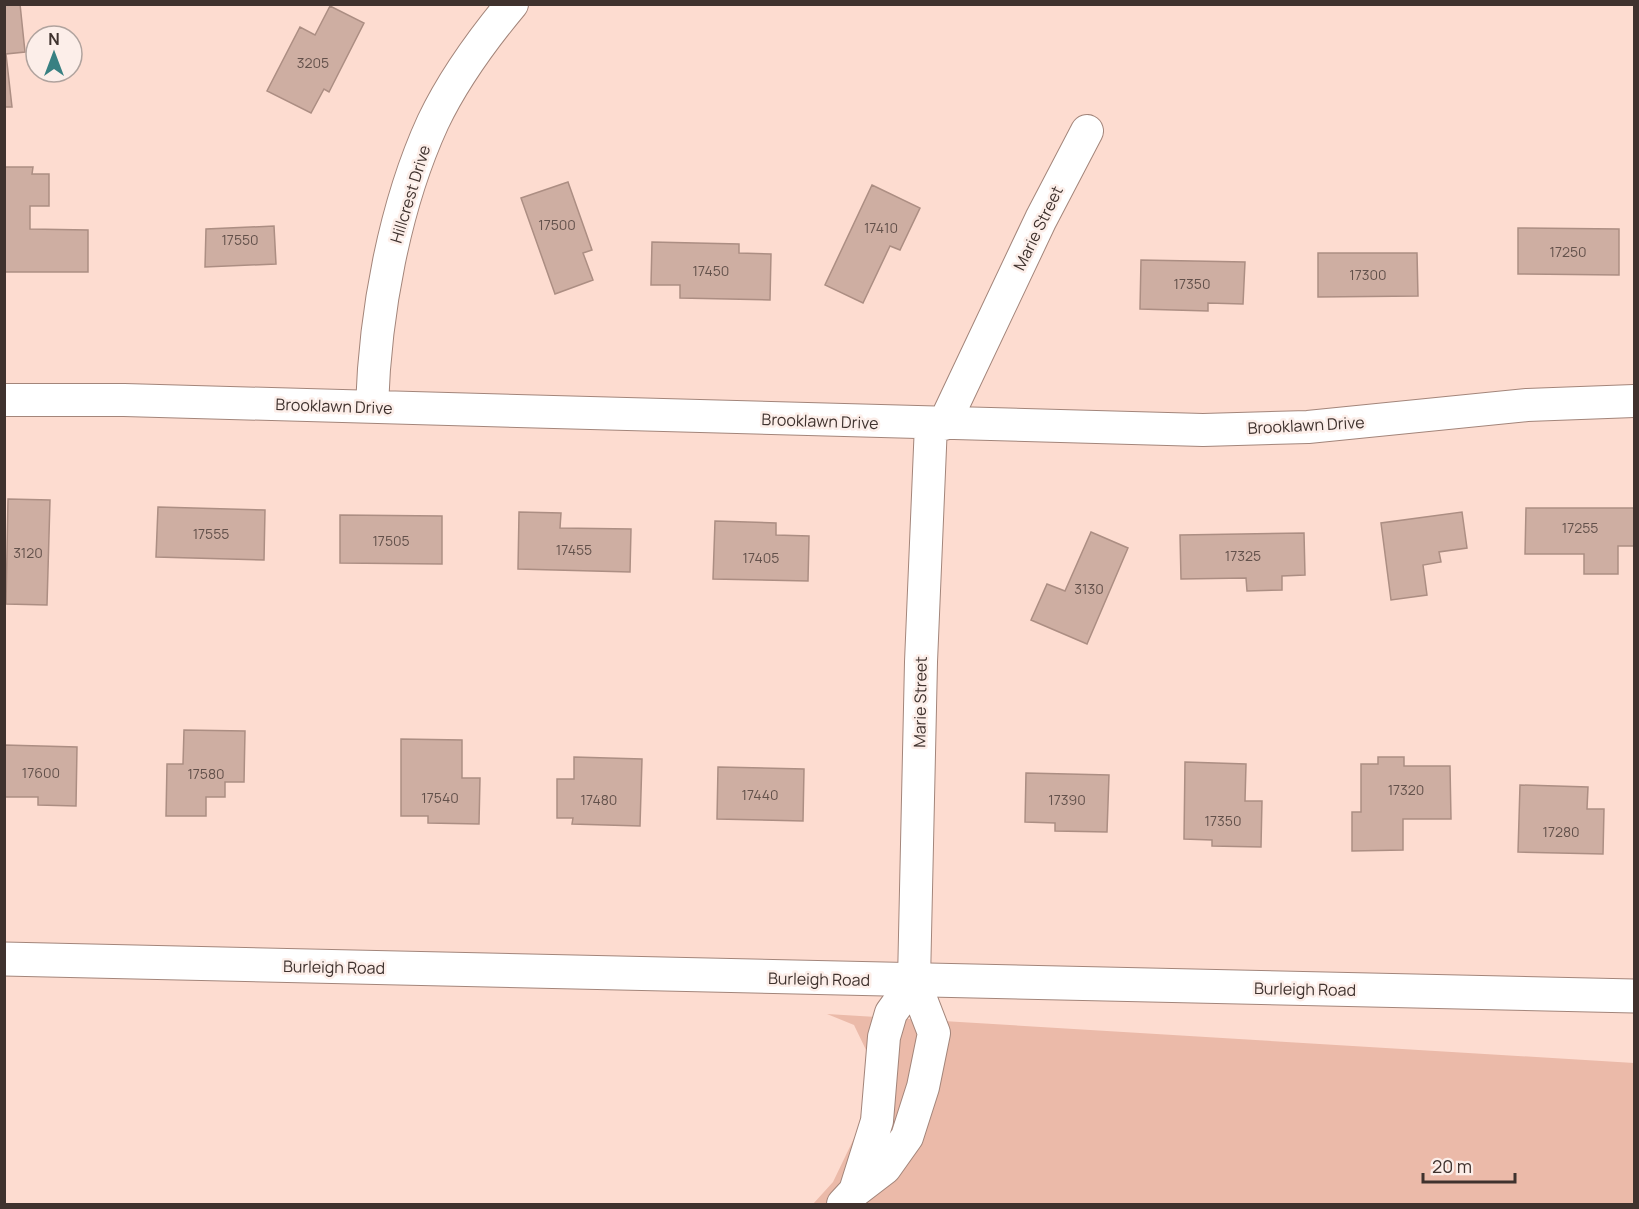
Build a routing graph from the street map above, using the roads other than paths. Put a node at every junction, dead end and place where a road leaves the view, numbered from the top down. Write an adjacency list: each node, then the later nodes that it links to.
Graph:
1 (512, 4): 5 (street, Hillcrest Drive)
2 (1087, 130): 6 (street, Marie Street)
3 (4, 400): 5 (street, Brooklawn Drive)
4 (1635, 401): 6 (street, Brooklawn Drive)
5 (372, 406): 6 (street, Brooklawn Drive)
6 (938, 424): 8 (street, Marie Street)
7 (4, 959): 8 (street, Burleigh Road)
8 (914, 981): 9 (street, Burleigh Road); 10 (street); 10 (street)
9 (1635, 996)
10 (849, 1198)

